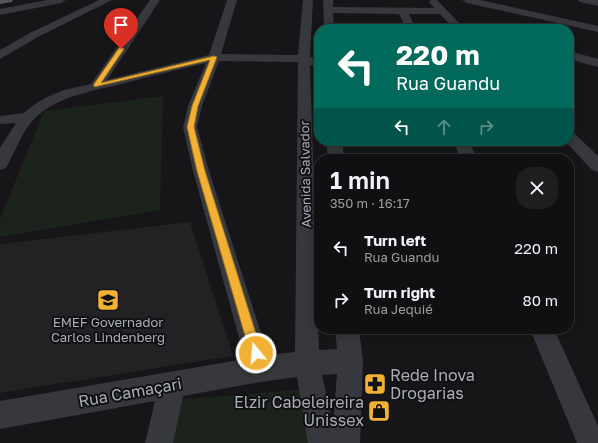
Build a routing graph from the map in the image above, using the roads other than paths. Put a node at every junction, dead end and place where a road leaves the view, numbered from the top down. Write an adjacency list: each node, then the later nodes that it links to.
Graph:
1 (8, 0): 10 (main road)
2 (61, 0): 15 (street)
3 (107, 0): 21 (street)
4 (155, 0): 27 (street)
5 (232, 0): 23 (street)
6 (308, 0): 24 (street, Avenida Salvador)
7 (432, 0): 14 (street)
8 (467, 0): 19 (street)
9 (583, 0): 11 (street)
10 (0, 2)
11 (598, 3)
12 (328, 5): 13 (street); 16 (street)
13 (403, 11): 14 (street); 17 (street)
14 (443, 11): 18 (street)
15 (0, 12)
16 (329, 24)
17 (409, 24)
18 (458, 24)
19 (598, 29)
20 (314, 54): 24 (street)
21 (0, 55)
22 (574, 56): 26 (street)
23 (214, 57): 24 (street); 27 (street); 39 (street)
24 (302, 58): 25 (street); 38 (street, Avenida Salvador)
25 (314, 62)
26 (598, 63)
27 (96, 86): 28 (street)
28 (28, 117): 29 (street); 33 (street)
29 (0, 120)
30 (574, 139): 32 (street)
31 (574, 142): 34 (street)
32 (598, 147)
33 (0, 164)
34 (598, 166)
35 (347, 334): 37 (street)
36 (544, 334): 45 (street)
37 (350, 362): 38 (street, Rua Camaçari); 44 (street)
38 (307, 363): 39 (street, Rua Camaçari); 43 (street, Avenida Salvador)
39 (260, 369): 40 (street, Rua Camaçari)
40 (172, 385): 41 (street, Rua Camaçari); 42 (street)
41 (0, 414)
42 (160, 443)
43 (322, 443)
44 (346, 443)
45 (591, 443)

